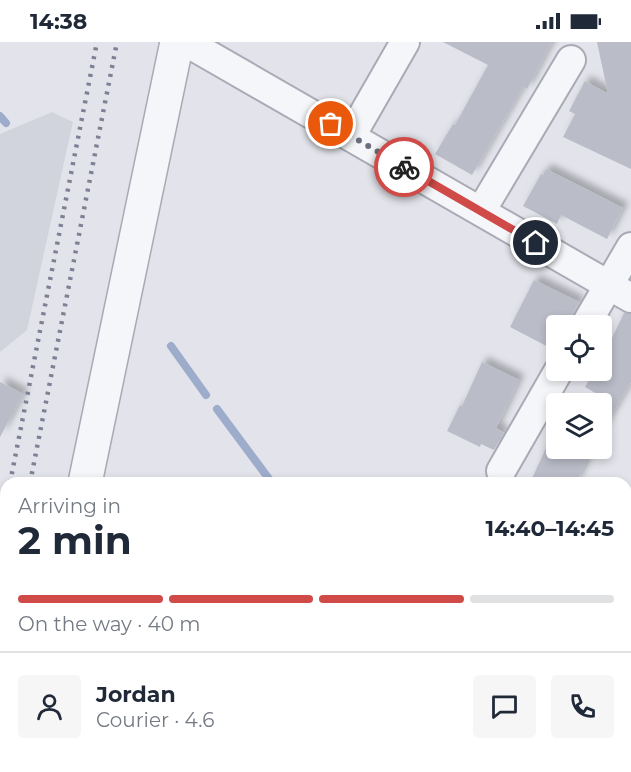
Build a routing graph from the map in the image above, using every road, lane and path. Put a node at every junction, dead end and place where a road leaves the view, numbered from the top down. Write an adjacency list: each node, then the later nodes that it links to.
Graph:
1 (177, 42): 12 (street)
2 (186, 42): 5 (street)
3 (405, 42): 5 (street)
4 (571, 60): 6 (street)
5 (351, 136): 6 (street)
6 (482, 212): 8 (street)
7 (631, 247): 8 (street)
8 (620, 292): 9 (street)
9 (596, 315)
10 (553, 381): 11 (street)
11 (501, 471)
12 (87, 477)

